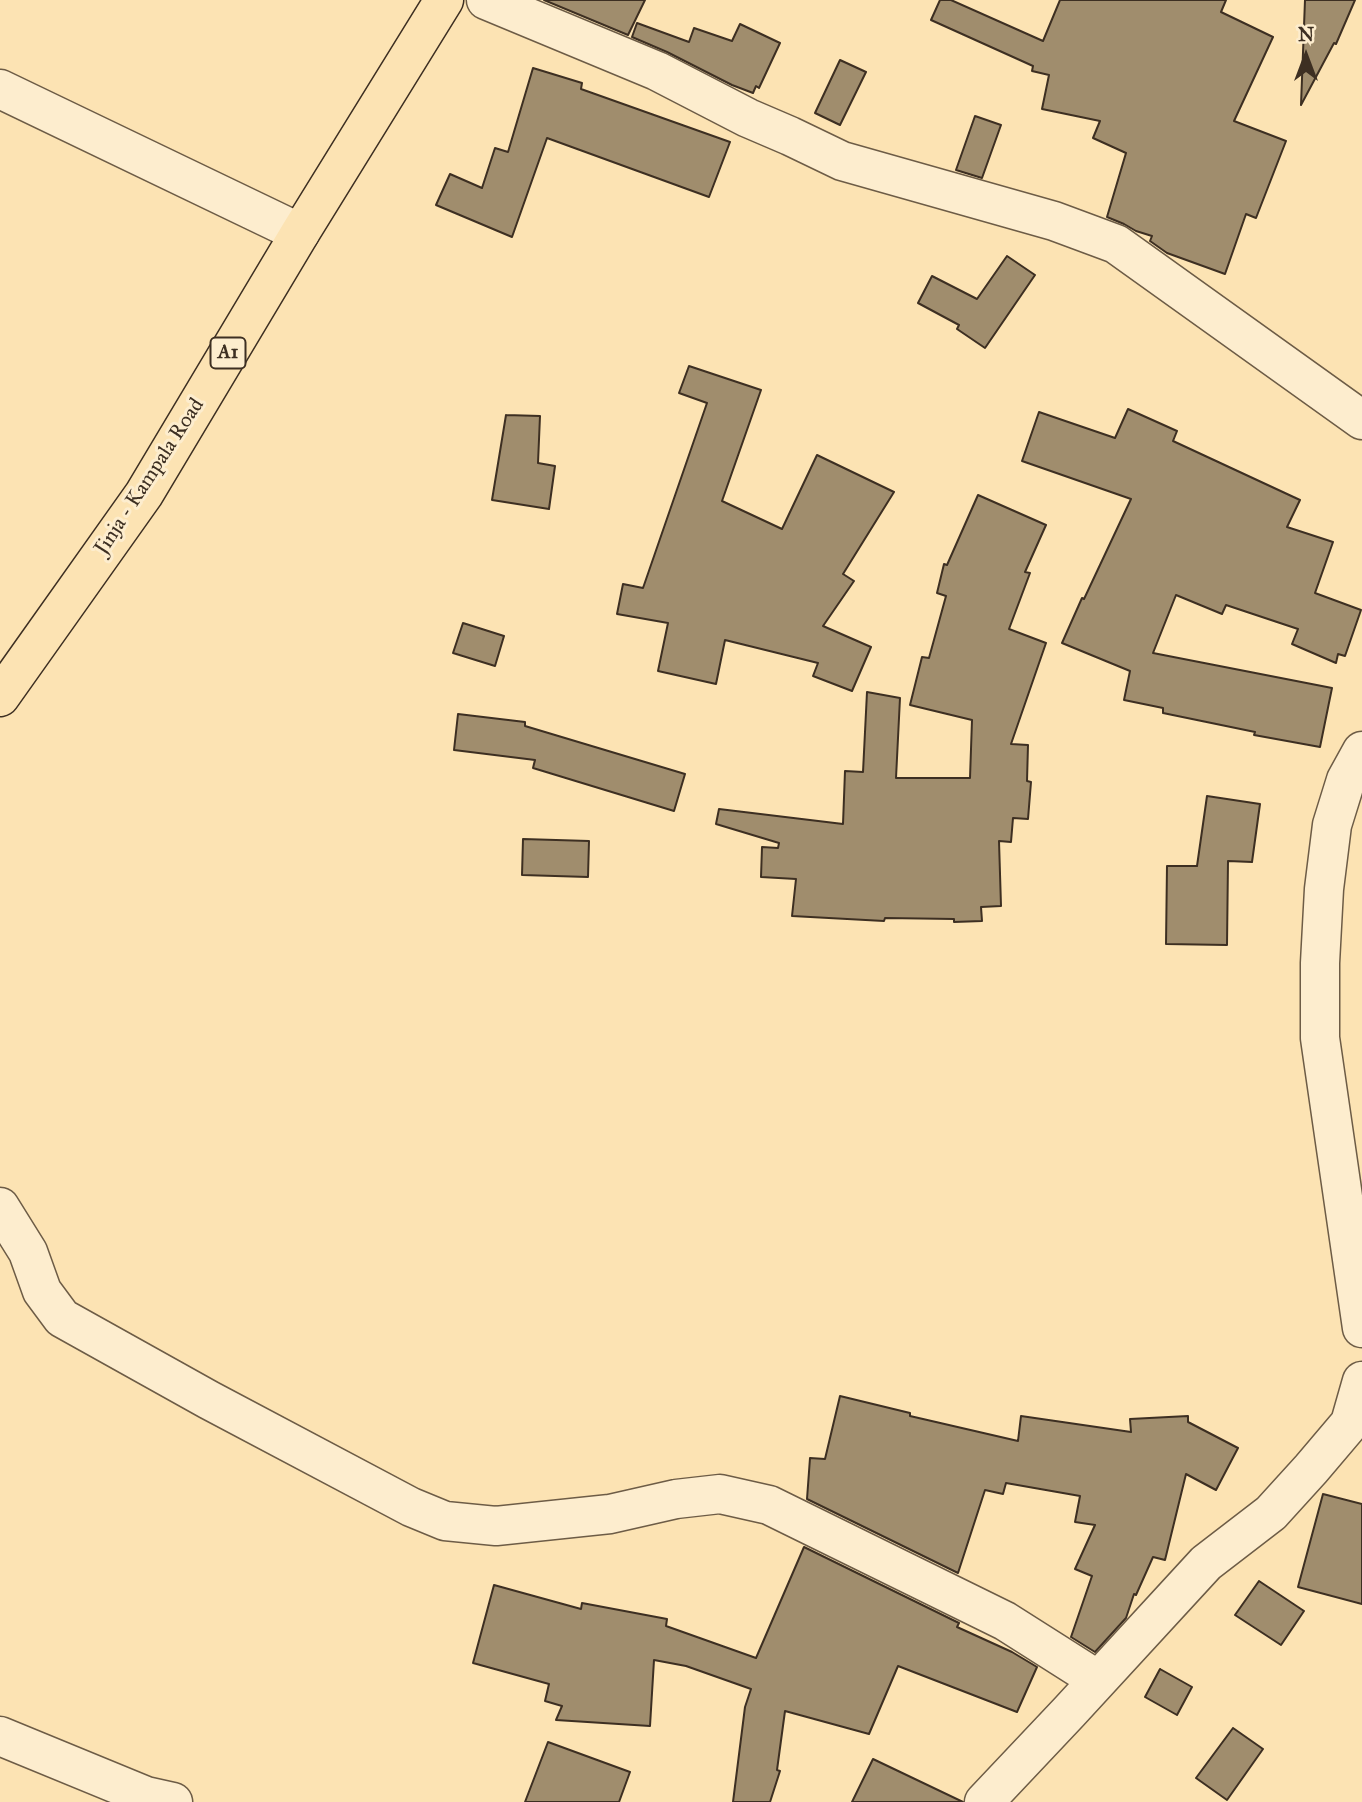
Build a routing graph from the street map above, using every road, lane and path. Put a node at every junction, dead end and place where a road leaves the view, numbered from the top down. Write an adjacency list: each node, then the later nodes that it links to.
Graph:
1 (444, 0): 4 (highway, Jinja - Kampala Road / A1)
2 (486, 0): 5 (street)
3 (0, 89): 4 (street)
4 (300, 233): 6 (highway, Jinja - Kampala Road / A1)
5 (1362, 420)
6 (0, 697)
7 (1362, 751): 9 (street)
8 (0, 1207): 11 (street)
9 (1362, 1328)
10 (1362, 1381): 11 (street)
11 (1098, 1680): 14 (street)
12 (0, 1736): 13 (street)
13 (173, 1802)
14 (984, 1802)

